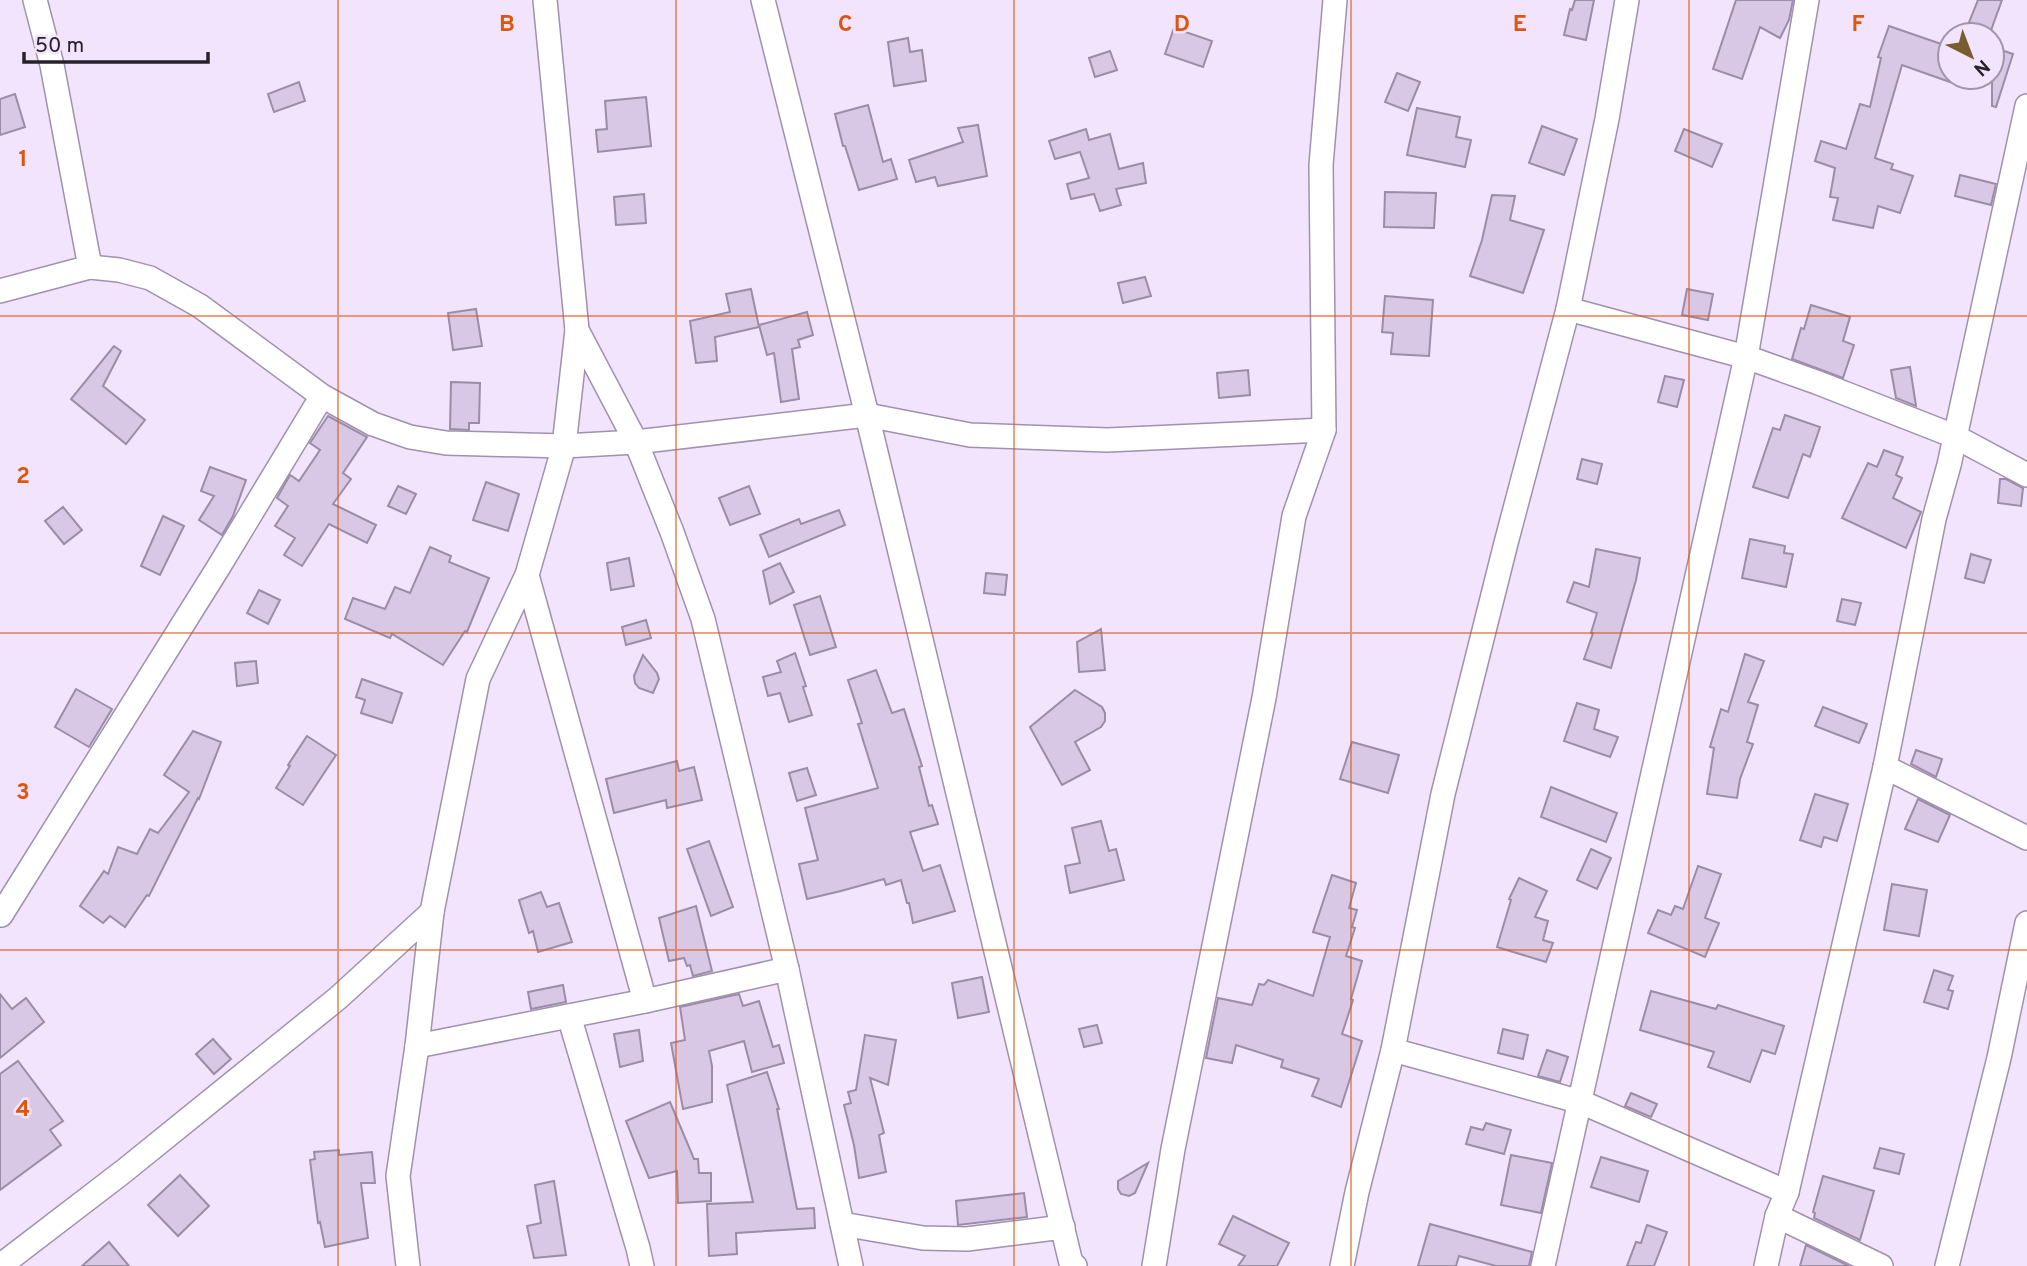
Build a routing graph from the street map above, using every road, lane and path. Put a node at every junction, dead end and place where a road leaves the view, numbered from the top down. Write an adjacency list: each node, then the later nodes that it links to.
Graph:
1 (35, 0): 8 (street)
2 (545, 0): 11 (street)
3 (763, 0): 14 (street)
4 (1335, 0): 15 (street)
5 (1627, 0): 10 (street)
6 (1807, 0): 12 (street)
7 (2027, 106): 16 (street)
8 (90, 267): 9 (street); 13 (street)
9 (0, 291)
10 (1568, 309): 12 (street); 30 (street)
11 (576, 330): 17 (street); 18 (street)
12 (1746, 357): 16 (street); 31 (street)
13 (322, 396): 18 (street); 24 (street)
14 (867, 415): 15 (street); 17 (street); 35 (street)
15 (1324, 430): 41 (street)
16 (1954, 436): 19 (street); 21 (street)
17 (636, 442): 18 (street); 26 (street)
18 (564, 446): 20 (street)
19 (2027, 475)
20 (527, 575): 23 (street); 27 (street)
21 (1885, 767): 22 (street); 32 (street)
22 (2027, 838)
23 (432, 912): 29 (street); 36 (street)
24 (1, 915)
25 (2027, 923): 46 (street)
26 (787, 969): 27 (street); 34 (street)
27 (645, 1001): 28 (street)
28 (569, 1016): 29 (street); 38 (street)
29 (417, 1046): 37 (street)
30 (1393, 1050): 31 (street); 42 (street)
31 (1581, 1102): 32 (street); 43 (street)
32 (1787, 1192): 33 (street)
33 (1777, 1216): 44 (street); 45 (street)
34 (842, 1224): 35 (street); 39 (street)
35 (1063, 1227): 40 (street)
36 (0, 1266)
37 (408, 1266)
38 (642, 1266)
39 (851, 1266)
40 (1076, 1266)
41 (1154, 1266)
42 (1342, 1266)
43 (1543, 1266)
44 (1766, 1266)
45 (1881, 1266)
46 (1947, 1266)

